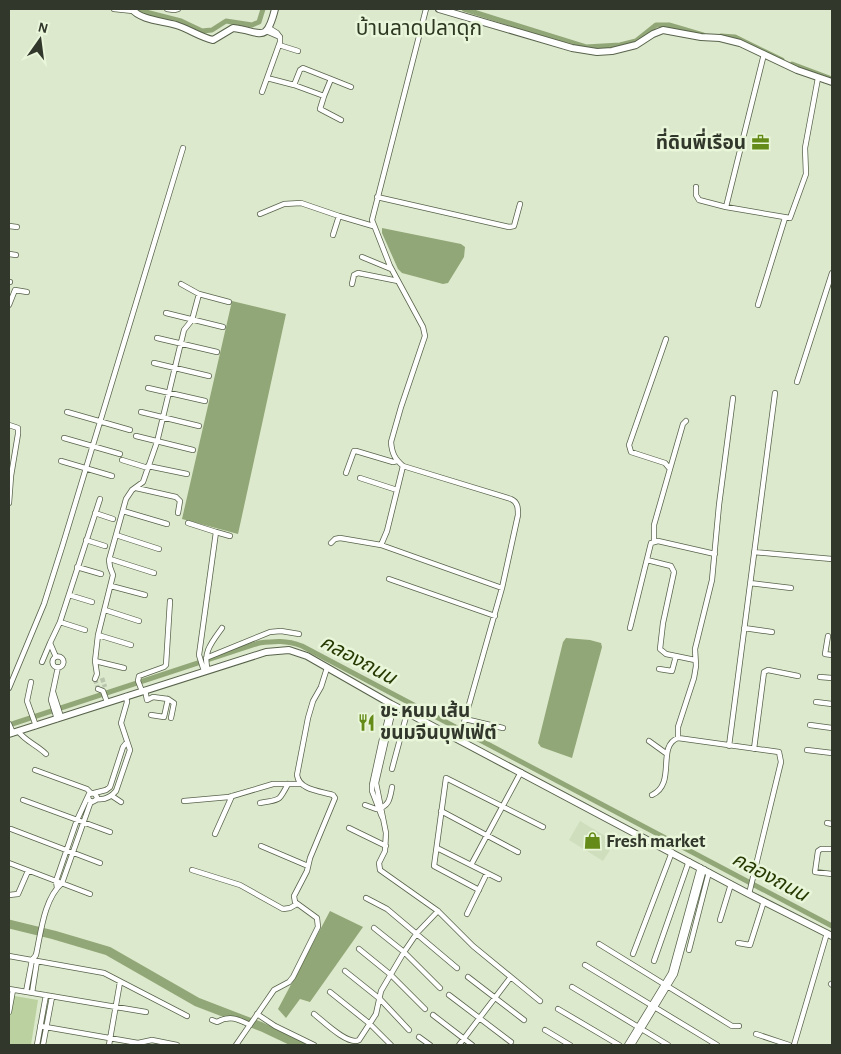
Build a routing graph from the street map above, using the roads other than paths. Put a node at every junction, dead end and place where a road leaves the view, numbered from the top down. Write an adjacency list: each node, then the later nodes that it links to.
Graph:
1 (114, 9): 2 (street)
2 (132, 9): 9 (street)
3 (167, 9): 4 (street)
4 (178, 9)
5 (275, 9): 9 (street)
6 (426, 9): 24 (street)
7 (439, 9): 8 (street)
8 (459, 11): 12 (street)
9 (268, 30): 10 (street)
10 (279, 45): 11 (street); 13 (street)
11 (298, 51)
12 (764, 54): 14 (street); 26 (street)
13 (267, 78): 17 (street); 19 (street)
14 (818, 78): 16 (street); 29 (street)
15 (331, 79): 17 (street); 18 (street); 20 (street)
16 (832, 82)
17 (294, 85): 20 (street)
18 (351, 87)
19 (262, 92)
20 (324, 96): 21 (street)
21 (341, 120)
22 (183, 148): 67 (street)
23 (696, 188): 26 (street)
24 (377, 197): 25 (street); 31 (street)
25 (520, 204)
26 (726, 207): 29 (street)
27 (260, 214): 28 (street)
28 (339, 216): 31 (street); 33 (street)
29 (785, 218): 46 (street)
30 (9, 226): 32 (street)
31 (373, 226): 37 (street)
32 (17, 227)
33 (333, 235)
34 (9, 254): 35 (street)
35 (16, 255)
36 (362, 258): 37 (street)
37 (391, 269): 39 (street)
38 (832, 273): 57 (street)
39 (398, 281): 41 (street); 77 (street)
40 (181, 284): 43 (street)
41 (352, 284)
42 (28, 292): 45 (street)
43 (199, 294): 44 (street); 48 (street)
44 (229, 302)
45 (9, 305)
46 (758, 305)
47 (166, 313): 48 (street)
48 (192, 320): 49 (street); 52 (street)
49 (223, 327)
50 (157, 338): 52 (street)
51 (666, 339): 81 (street)
52 (181, 344): 53 (street); 55 (street)
53 (216, 352)
54 (154, 363): 55 (street)
55 (175, 368): 56 (street); 59 (street)
56 (209, 376)
57 (797, 382)
58 (148, 388): 59 (street)
59 (169, 393): 62 (street); 65 (street)
60 (775, 393): 106 (street)
61 (733, 398): 107 (street)
62 (204, 401)
63 (67, 412): 67 (street)
64 (141, 412): 65 (street)
65 (164, 418): 69 (street); 73 (street)
66 (686, 421): 81 (street)
67 (100, 422): 70 (street); 74 (street)
68 (9, 425): 84 (street)
69 (199, 426)
70 (130, 430)
71 (136, 436): 73 (street)
72 (64, 438): 74 (street)
73 (157, 442): 75 (street); 79 (street)
74 (93, 446): 79 (street); 80 (street)
75 (193, 450)
76 (61, 461): 80 (street)
77 (397, 461): 78 (street); 82 (street)
78 (403, 466): 88 (street); 117 (street)
79 (148, 467): 83 (street); 87 (street)
80 (86, 468): 85 (street); 154 (street)
81 (670, 469): 101 (street)
82 (346, 473)
83 (187, 474)
84 (10, 476): 90 (street)
85 (112, 476)
86 (360, 478): 88 (street)
87 (136, 488): 91 (street); 93 (street)
88 (397, 490): 103 (street)
89 (100, 499): 92 (street)
90 (9, 503)
91 (122, 511): 96 (street); 98 (street)
92 (95, 512): 94 (street); 100 (street)
93 (178, 513)
94 (113, 519)
95 (188, 523): 97 (street)
96 (167, 524)
97 (216, 532): 99 (street); 148 (street)
98 (116, 535): 105 (street); 108 (street)
99 (230, 536)
100 (86, 540): 104 (street); 111 (street)
101 (654, 541): 107 (street); 110 (street)
102 (331, 543): 103 (street)
103 (381, 545): 117 (street)
104 (105, 546)
105 (159, 549)
106 (754, 552): 109 (street); 115 (street)
107 (715, 554): 141 (street)
108 (110, 559): 112 (street); 116 (street)
109 (832, 559)
110 (647, 560): 128 (street); 138 (street)
111 (77, 567): 113 (street); 119 (street)
112 (154, 572)
113 (101, 574)
114 (389, 579): 124 (street)
115 (750, 583): 118 (street); 129 (street)
116 (111, 586): 120 (street); 123 (street)
117 (502, 588): 124 (street)
118 (791, 588)
119 (69, 594): 122 (street); 126 (street)
120 (145, 595)
121 (170, 601): 156 (street)
122 (92, 602)
123 (104, 610): 125 (street); 133 (street)
124 (494, 616): 167 (street)
125 (139, 621)
126 (60, 622): 130 (street); 135 (street)
127 (222, 628): 140 (street)
128 (630, 628)
129 (744, 628): 131 (street); 178 (street)
130 (85, 630)
131 (772, 632)
132 (299, 634): 140 (street)
133 (98, 635): 136 (street); 142 (street)
134 (828, 636): 137 (street)
135 (50, 643): 139 (street); 143 (street)
136 (131, 645)
137 (832, 655)
138 (676, 656): 141 (street); 147 (street)
139 (56, 657): 144 (street); 144 (street)
140 (205, 659): 148 (street)
141 (695, 660): 175 (street)
142 (95, 661): 145 (street); 151 (street)
143 (42, 662)
144 (58, 667): 165 (street)
145 (124, 668)
146 (327, 668): 148 (street); 162 (street); 188 (street)
147 (659, 668)
148 (205, 669): 156 (street)
149 (798, 676): 179 (street)
150 (820, 677): 152 (street)
151 (102, 678)
152 (832, 678)
153 (31, 682): 169 (street)
154 (9, 688)
155 (102, 690): 159 (street)
156 (143, 690): 157 (street); 158 (street)
157 (126, 696): 159 (street); 176 (street)
158 (168, 699): 164 (street); 166 (street)
159 (106, 701): 165 (street)
160 (816, 702): 161 (street)
161 (832, 704)
162 (392, 705): 163 (street); 200 (street)
163 (407, 713): 174 (street); 184 (street)
164 (152, 715)
165 (58, 716): 169 (street)
166 (171, 718)
167 (464, 722): 171 (street); 174 (street)
168 (9, 724): 173 (street)
169 (35, 724): 173 (street)
170 (810, 725): 172 (street)
171 (503, 728)
172 (832, 728)
173 (13, 732): 182 (street)
174 (460, 738): 186 (street)
175 (678, 738): 178 (street); 183 (street)
176 (127, 742): 191 (street); 192 (street)
177 (649, 742): 183 (street)
178 (729, 746): 179 (street)
179 (754, 749): 234 (street)
180 (807, 750): 181 (street)
181 (832, 753)
182 (46, 754)
183 (667, 754): 190 (street)
184 (392, 769)
185 (35, 770): 191 (street)
186 (521, 772): 199 (street); 217 (street)
187 (288, 784): 188 (street); 193 (street); 197 (street)
188 (300, 784): 222 (street)
189 (392, 787): 200 (street)
190 (652, 795)
191 (91, 796): 192 (street); 202 (street); 203 (street)
192 (112, 796): 196 (street)
193 (232, 796): 195 (street); 208 (street)
194 (23, 800): 202 (street)
195 (184, 801)
196 (121, 802)
197 (260, 803)
198 (365, 805): 200 (street)
199 (503, 806): 201 (street); 204 (street); 209 (street)
200 (380, 808): 211 (street)
201 (441, 812): 209 (street); 212 (street)
202 (77, 820): 203 (street); 214 (street)
203 (84, 822): 207 (street); 215 (street)
204 (543, 827)
205 (349, 828): 211 (street)
206 (11, 829): 214 (street)
207 (110, 832)
208 (215, 834)
209 (487, 836): 216 (street); 221 (street)
210 (261, 846): 222 (street)
211 (386, 846): 240 (street)
212 (437, 848): 221 (street); 233 (street)
213 (832, 849): 227 (street)
214 (67, 850): 215 (street); 229 (street)
215 (73, 852): 220 (street); 230 (street)
216 (518, 852)
217 (672, 852): 218 (street); 251 (street)
218 (689, 861): 223 (street); 255 (street)
219 (9, 863): 225 (street)
220 (100, 863)
221 (471, 865): 226 (street)
222 (308, 866): 239 (street)
223 (704, 869): 231 (street); 249 (street); 264 (street)
224 (192, 870): 239 (street)
225 (28, 871): 229 (street); 236 (street)
226 (487, 873): 228 (street); 233 (street)
227 (832, 874)
228 (499, 879)
229 (56, 881): 230 (street); 232 (street)
230 (62, 883): 232 (street); 235 (street)
231 (731, 884): 234 (street); 242 (street)
232 (56, 888): 252 (street)
233 (479, 890): 241 (street)
234 (750, 891): 238 (street)
235 (90, 894)
236 (9, 895)
237 (366, 898): 244 (street)
238 (764, 901): 245 (street); 246 (street)
239 (297, 904): 284 (street)
240 (438, 911): 244 (street); 262 (street)
241 (467, 914)
242 (720, 920)
243 (374, 928): 250 (street)
244 (417, 933): 250 (street); 258 (street)
245 (830, 935): 320 (street)
246 (738, 943)
247 (599, 944): 264 (street)
248 (359, 949): 260 (street)
249 (689, 950)
250 (404, 952): 260 (street); 266 (street)
251 (633, 954)
252 (36, 955): 254 (street); 256 (street)
253 (9, 956): 254 (street)
254 (32, 960): 256 (street); 268 (street)
255 (654, 961)
256 (38, 962): 263 (street); 270 (street)
257 (585, 965): 277 (street)
258 (457, 968)
259 (345, 971): 275 (street)
260 (391, 975): 275 (street); 280 (street)
261 (468, 978): 274 (street)
262 (510, 978): 274 (street); 276 (street)
263 (120, 982): 278 (street); 286 (street)
264 (666, 985): 277 (street); 293 (street)
265 (572, 987): 295 (street)
266 (440, 988)
267 (11, 989): 268 (street); 281 (street)
268 (26, 992): 270 (street)
269 (330, 992): 291 (street)
270 (32, 993): 271 (street)
271 (46, 995): 273 (street); 292 (street)
272 (449, 995): 287 (street)
273 (52, 996): 278 (street); 294 (street)
274 (495, 998): 287 (street); 289 (street)
275 (380, 1000): 291 (street); 296 (street)
276 (540, 1001)
277 (653, 1006): 295 (street); 318 (street)
278 (116, 1007): 282 (street); 300 (street)
279 (558, 1009): 314 (street)
280 (425, 1010)
281 (9, 1012)
282 (146, 1012)
283 (314, 1014): 291 (street)
284 (256, 1015): 290 (street); 308 (street)
285 (433, 1015): 301 (street)
286 (187, 1016)
287 (478, 1018): 301 (street); 302 (street)
288 (212, 1020): 290 (street)
289 (524, 1020)
290 (251, 1024): 307 (street)
291 (370, 1024): 309 (street)
292 (40, 1026): 294 (street); 303 (street)
293 (738, 1026)
294 (46, 1027): 300 (street); 304 (street)
295 (640, 1028): 315 (street); 316 (street); 317 (street)
296 (410, 1030)
297 (545, 1030): 313 (street)
298 (756, 1034): 319 (street)
299 (418, 1037): 310 (street)
300 (110, 1039): 305 (street); 306 (street)
301 (464, 1039): 311 (street); 312 (street)
302 (511, 1042)
303 (37, 1045)
304 (43, 1045)
305 (108, 1045)
306 (177, 1045)
307 (236, 1045)
308 (314, 1045)
309 (389, 1045)
310 (430, 1045)
311 (459, 1045)
312 (472, 1045)
313 (570, 1045)
314 (618, 1045)
315 (627, 1045)
316 (632, 1045)
317 (668, 1045)
318 (717, 1045)
319 (789, 1045)
320 (794, 1045)

